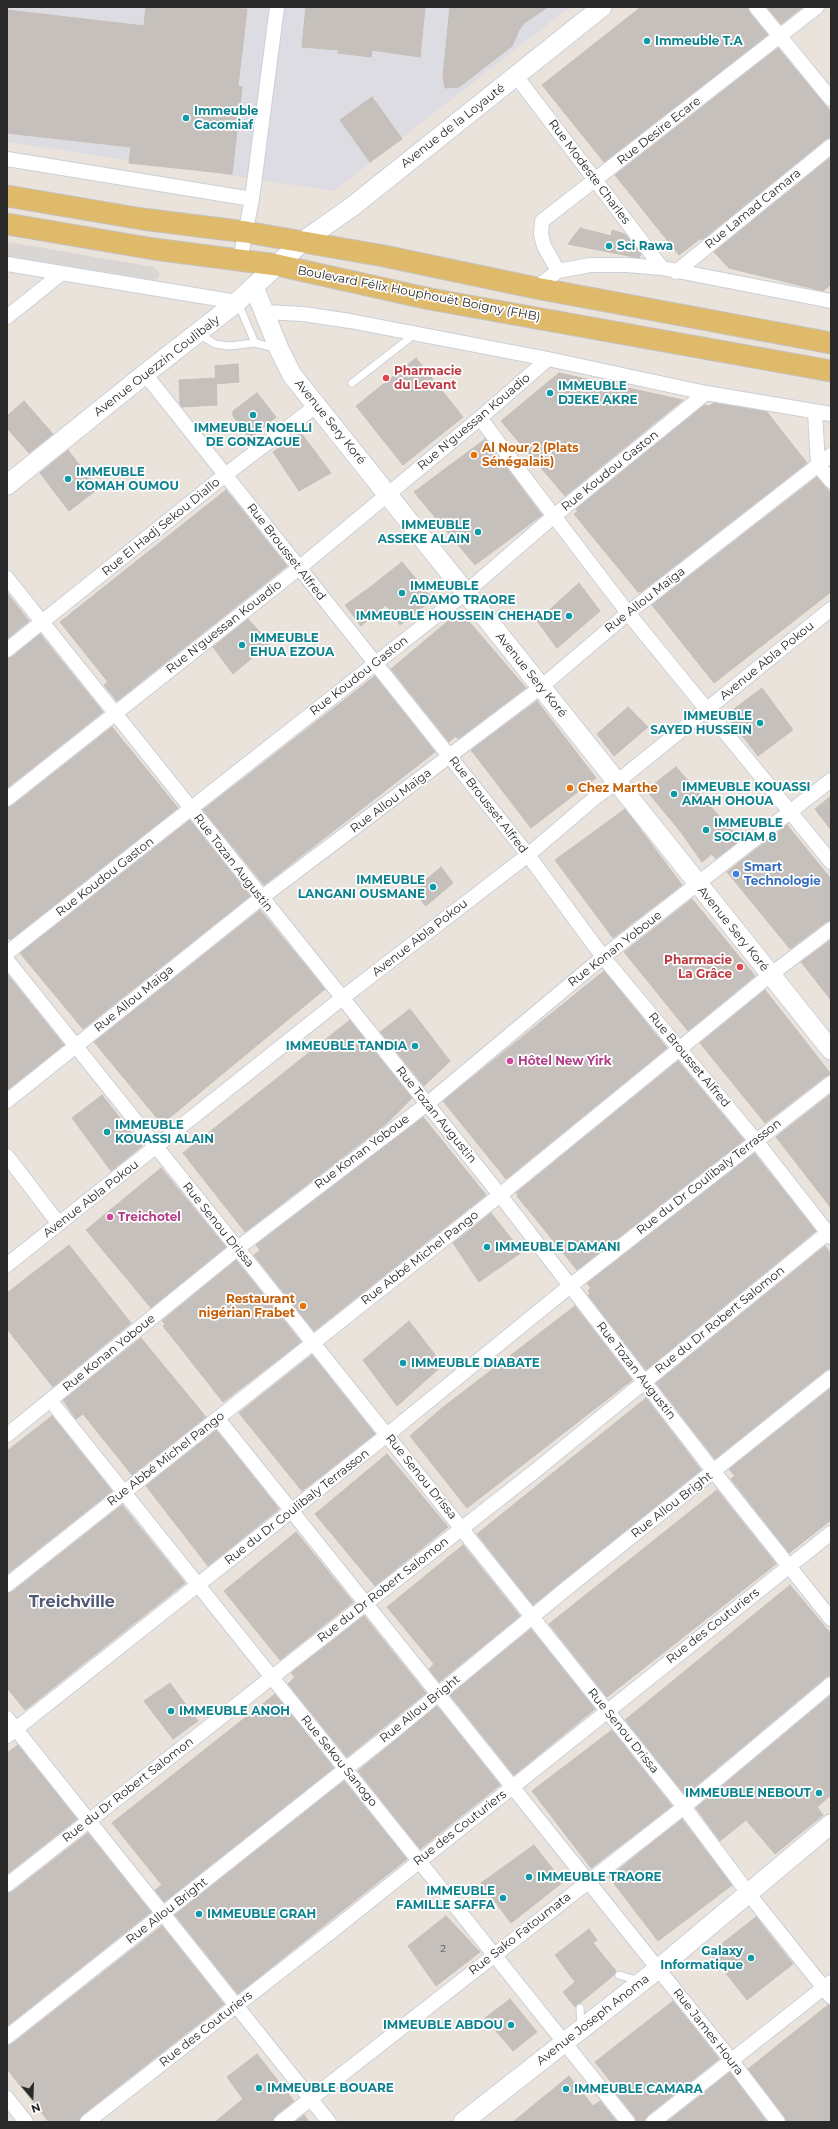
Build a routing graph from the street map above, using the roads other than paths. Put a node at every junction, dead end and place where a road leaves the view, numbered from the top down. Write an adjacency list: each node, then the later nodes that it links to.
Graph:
1 (277, 7): 12 (street)
2 (602, 7): 6 (street, Avenue de la Loyauté)
3 (756, 7): 5 (street)
4 (818, 7): 5 (street, Rue Desire Ecare)
5 (780, 37): 7 (street); 10 (street, Rue Desire Ecare)
6 (516, 76): 10 (street, Rue Modeste Charles); 15 (street, Avenue de la Loyauté)
7 (831, 99)
8 (831, 146): 21 (street, Rue Lamad Camara)
9 (7, 159): 12 (street)
10 (595, 181): 19 (street, Rue Modeste Charles); 20 (street, Rue Desire Ecare)
11 (7, 196): 14 (main road)
12 (252, 199): 14 (street)
13 (7, 224): 16 (main road, Boulevard Félix Houphouët Boigny (FHB))
14 (246, 232): 15 (main road); 16 (street)
15 (302, 242): 18 (street, Avenue Ouezzin Coulibaly); 24 (main road)
16 (240, 260): 18 (main road, Boulevard Félix Houphouët Boigny (FHB))
17 (7, 264): 22 (street)
18 (277, 265): 23 (street, Avenue Ouezzin Coulibaly); 35 (main road, Boulevard Félix Houphouët Boigny (FHB))
19 (662, 268): 20 (street); 21 (street)
20 (558, 271): 24 (street)
21 (676, 272): 25 (street)
22 (62, 273): 26 (street); 28 (street)
23 (254, 287): 26 (street, Avenue Ouezzin Coulibaly); 27 (street, Avenue Sery Koré)
24 (536, 288): 32 (main road)
25 (831, 300)
26 (237, 302): 30 (street, Avenue Ouezzin Coulibaly); 31 (lane)
27 (265, 312): 29 (street); 33 (street, Avenue Sery Koré)
28 (7, 317)
29 (417, 333): 34 (street); 37 (lane)
30 (198, 334): 31 (lane); 36 (street, Avenue Ouezzin Coulibaly)
31 (255, 343): 33 (lane)
32 (831, 343)
33 (279, 349): 39 (street, Avenue Sery Koré)
34 (548, 359): 38 (street); 42 (street, Rue N'guessan Kouadio)
35 (831, 371)
36 (145, 374): 45 (street, Rue Brousset Alfred); 47 (street, Avenue Ouezzin Coulibaly)
37 (352, 383)
38 (706, 393): 40 (street); 49 (street, Rue Koudou Gaston)
39 (316, 406): 45 (street, Rue El Hadj Sekou Diallo); 48 (street, Avenue Sery Koré)
40 (815, 412): 41 (street); 44 (street)
41 (831, 414)
42 (480, 418): 48 (street, Rue N'guessan Kouadio); 49 (street)
43 (831, 455): 44 (street, Rue Allou Maïga)
44 (818, 465): 46 (street); 54 (street, Rue Allou Maïga)
45 (225, 475): 50 (street, Rue Brousset Alfred); 55 (street, Rue El Hadj Sekou Diallo)
46 (831, 481)
47 (7, 485)
48 (388, 494): 50 (street, Rue N'guessan Kouadio); 52 (street, Avenue Sery Koré)
49 (554, 516): 52 (street, Rue Koudou Gaston); 54 (street)
50 (299, 568): 57 (street, Rue Brousset Alfred); 60 (street, Rue N'guessan Kouadio)
51 (7, 578): 55 (street, Rue Tozan Augustin)
52 (465, 593): 57 (street, Rue Koudou Gaston); 58 (street, Avenue Sery Koré)
53 (831, 609): 59 (street, Avenue Abla Pokou)
54 (628, 613): 58 (street, Rue Allou Maïga); 59 (street)
55 (42, 622): 56 (street, Rue El Hadj Sekou Diallo); 60 (street, Rue Tozan Augustin)
56 (7, 650)
57 (375, 662): 61 (street, Rue Brousset Alfred); 65 (street, Rue Koudou Gaston)
58 (540, 687): 61 (street, Rue Allou Maïga); 63 (street, Avenue Sery Koré)
59 (707, 710): 63 (street, Avenue Abla Pokou); 66 (street)
60 (114, 713): 64 (street, Rue N'guessan Kouadio); 65 (street, Rue Tozan Augustin)
61 (450, 756): 67 (street, Rue Brousset Alfred); 70 (street, Rue Allou Maïga)
62 (831, 780): 66 (street, Rue Konan Yoboue)
63 (617, 782): 67 (street, Avenue Abla Pokou); 69 (street, Avenue Sery Koré)
64 (7, 799)
65 (191, 810): 70 (street, Rue Tozan Augustin); 72 (street, Rue Koudou Gaston)
66 (789, 813): 68 (street); 69 (street, Rue Konan Yoboue)
67 (528, 854): 73 (street, Rue Brousset Alfred); 76 (street, Avenue Abla Pokou)
68 (831, 862)
69 (698, 885): 73 (street, Rue Konan Yoboue); 75 (street, Avenue Sery Koré)
70 (261, 898): 76 (street, Rue Tozan Augustin); 77 (street, Rue Allou Maïga)
71 (831, 929): 75 (street, Rue Abbé Michel Pango)
72 (7, 953)
73 (603, 957): 78 (street, Rue Brousset Alfred); 82 (street, Rue Konan Yoboue)
74 (7, 960): 77 (street, Rue Senou Drissa)
75 (770, 975): 78 (street, Rue Abbé Michel Pango); 79 (street, Avenue Sery Koré)
76 (342, 999): 82 (street, Rue Tozan Augustin); 84 (street, Avenue Abla Pokou)
77 (76, 1046): 81 (street, Rue Allou Maïga); 84 (street, Rue Senou Drissa)
78 (680, 1048): 83 (street, Rue Brousset Alfred); 86 (street, Rue Abbé Michel Pango)
79 (831, 1050)
80 (831, 1083): 83 (street, Rue du Dr Coulibaly Terrasson)
81 (7, 1101)
82 (427, 1104): 86 (street, Rue Tozan Augustin); 89 (street, Rue Konan Yoboue)
83 (756, 1141): 88 (street, Rue Brousset Alfred); 91 (street, Rue du Dr Coulibaly Terrasson)
84 (156, 1147): 87 (street, Avenue Abla Pokou); 89 (street, Rue Senou Drissa)
85 (7, 1156): 87 (street)
86 (500, 1195): 91 (street, Rue Tozan Augustin); 92 (street, Rue Abbé Michel Pango)
87 (59, 1224): 90 (street, Avenue Abla Pokou)
88 (830, 1233): 94 (street, Rue du Dr Robert Salomon)
89 (238, 1248): 92 (street, Rue Senou Drissa); 95 (street, Rue Konan Yoboue)
90 (7, 1265)
91 (570, 1286): 94 (street, Rue Tozan Augustin); 98 (street, Rue du Dr Coulibaly Terrasson)
92 (313, 1343): 96 (street, Rue Abbé Michel Pango); 98 (street, Rue Senou Drissa)
93 (831, 1377): 99 (street, Rue Allou Bright)
94 (644, 1381): 99 (street, Rue Tozan Augustin); 102 (street, Rue du Dr Robert Salomon)
95 (50, 1400): 97 (street, Rue Konan Yoboue); 100 (street, Rue Sekou Sanogo)
96 (218, 1419): 100 (street, Rue Abbé Michel Pango); 101 (street, Rue James Houra)
97 (7, 1435)
98 (387, 1436): 101 (street, Rue du Dr Coulibaly Terrasson); 102 (street, Rue Senou Drissa)
99 (714, 1472): 104 (street, Rue Tozan Augustin); 108 (street, Rue Allou Bright)
100 (124, 1493): 105 (street, Rue Abbé Michel Pango); 106 (street, Rue Sekou Sanogo)
101 (291, 1511): 106 (street, Rue du Dr Coulibaly Terrasson); 107 (street, Rue James Houra)
102 (461, 1528): 107 (street, Rue du Dr Robert Salomon); 108 (street, Rue Senou Drissa)
103 (831, 1532): 104 (street, Rue des Couturiers)
104 (789, 1566): 109 (street, Rue Tozan Augustin); 113 (street, Rue des Couturiers)
105 (7, 1585)
106 (198, 1585): 110 (street, Rue Sekou Sanogo); 115 (street, Rue du Dr Coulibaly Terrasson)
107 (365, 1604): 110 (street, Rue du Dr Robert Salomon); 112 (street, Rue James Houra)
108 (533, 1618): 112 (street, Rue Allou Bright); 113 (street, Rue Senou Drissa)
109 (831, 1618)
110 (272, 1678): 116 (street, Rue Sekou Sanogo); 119 (street, Rue du Dr Robert Salomon)
111 (831, 1684): 118 (street, Rue Sako Fatoumata)
112 (439, 1694): 116 (street, Rue Allou Bright); 117 (street, Rue James Houra)
113 (607, 1711): 117 (street, Rue des Couturiers); 118 (street, Rue Senou Drissa)
114 (7, 1718): 115 (street)
115 (12, 1733): 119 (street)
116 (345, 1769): 121 (street, Rue Sekou Sanogo); 125 (street, Rue Allou Bright)
117 (512, 1787): 121 (street, Rue des Couturiers); 122 (street, Rue James Houra)
118 (684, 1807): 122 (street, Rue Sako Fatoumata); 124 (street, Rue Senou Drissa)
119 (89, 1821): 123 (street, Rue du Dr Robert Salomon); 125 (street)
120 (831, 1824): 124 (street, Avenue Joseph Anoma)
121 (418, 1861): 126 (street, Rue Sekou Sanogo); 131 (street, Rue des Couturiers)
122 (587, 1881): 126 (street, Rue Sako Fatoumata); 127 (street, Rue James Houra)
123 (7, 1885)
124 (748, 1892): 127 (street, Avenue Joseph Anoma); 130 (street, Rue Senou Drissa)
125 (164, 1914): 131 (street); 134 (street, Rue Allou Bright)
126 (493, 1954): 135 (street, Rue Sekou Sanogo); 138 (street, Rue Sako Fatoumata)
127 (658, 1969): 129 (street, Avenue Joseph Anoma); 136 (street, Rue James Houra)
128 (619, 1975): 129 (lane)
129 (642, 1981): 133 (street, Avenue Joseph Anoma)
130 (828, 1989): 136 (street)
131 (237, 2005): 138 (street); 140 (street, Rue des Couturiers)
132 (580, 2008): 133 (lane)
133 (581, 2029): 135 (street, Avenue Joseph Anoma)
134 (7, 2037)
135 (564, 2043): 143 (street, Avenue Joseph Anoma); 144 (street, Rue Sekou Sanogo)
136 (731, 2060): 145 (street); 146 (street, Rue James Houra)
137 (7, 2098): 139 (street)
138 (311, 2099): 141 (street, Rue Sako Fatoumata); 142 (street)
139 (26, 2122)
140 (87, 2122)
141 (281, 2122)
142 (328, 2122)
143 (463, 2122)
144 (628, 2122)
145 (653, 2122)
146 (778, 2122)

